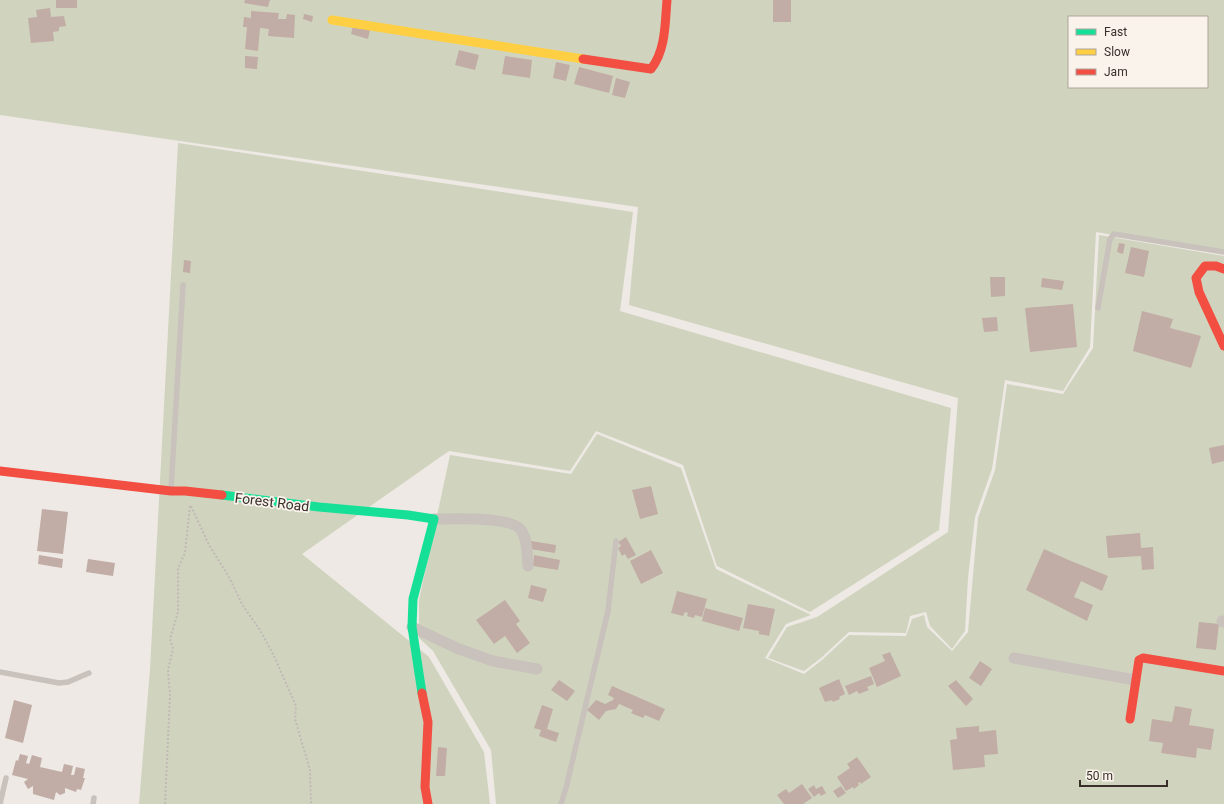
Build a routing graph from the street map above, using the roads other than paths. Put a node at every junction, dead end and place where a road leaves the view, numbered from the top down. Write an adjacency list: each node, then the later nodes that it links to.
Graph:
1 (667, 0): 2 (street)
2 (332, 20)
3 (1224, 252): 6 (lane)
4 (1224, 268): 7 (street)
5 (183, 285): 9 (lane)
6 (1098, 308)
7 (1224, 346)
8 (0, 471): 9 (street, Forest Road)
9 (171, 491): 10 (street, Forest Road)
10 (434, 519): 12 (street); 13 (street)
11 (616, 541): 24 (lane)
12 (528, 566)
13 (412, 627): 15 (street); 23 (street)
14 (1014, 658): 19 (street)
15 (537, 669)
16 (1224, 671): 19 (street)
17 (0, 672): 18 (lane)
18 (89, 673)
19 (1135, 680): 20 (street)
20 (1130, 719)
21 (6, 778): 22 (lane)
22 (0, 804)
23 (428, 804)
24 (561, 804)

